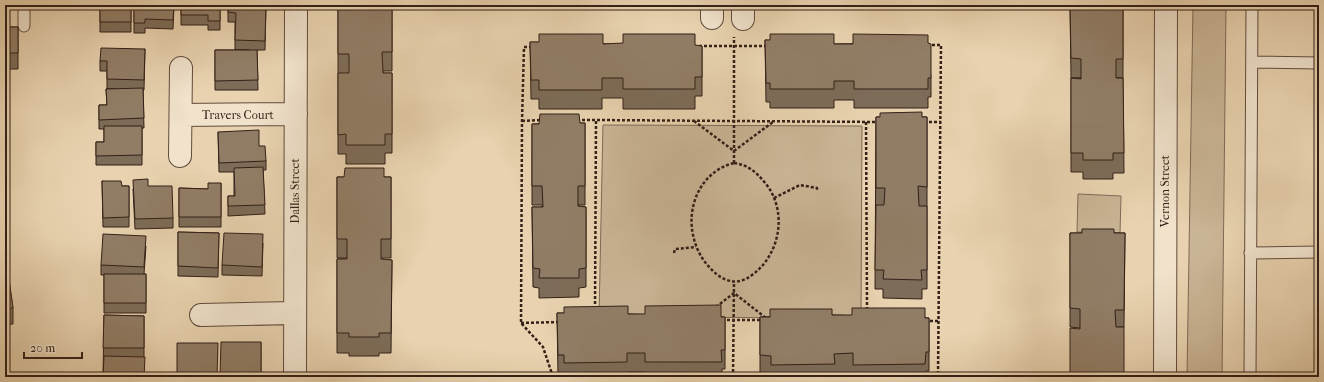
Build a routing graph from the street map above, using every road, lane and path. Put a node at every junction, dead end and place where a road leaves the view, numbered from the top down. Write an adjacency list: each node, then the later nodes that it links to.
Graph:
1 (24, 5): 6 (lane)
2 (296, 5): 15 (street, Dallas Street)
3 (1166, 5): 54 (street, Vernon Street)
4 (1252, 5): 12 (lane)
5 (740, 18): 8 (path)
6 (24, 26)
7 (696, 46): 8 (path)
8 (734, 46): 9 (path); 22 (path)
9 (774, 46)
10 (926, 46): 27 (path)
11 (540, 47): 20 (path)
12 (1252, 62): 13 (lane); 36 (lane)
13 (1319, 63)
14 (181, 68): 16 (street)
15 (296, 114): 16 (street, Travers Court); 41 (street, Dallas Street)
16 (181, 115): 29 (street)
17 (544, 120): 20 (path)
18 (574, 120): 19 (path)
19 (596, 120): 21 (path); 42 (path)
20 (522, 121): 49 (path)
21 (693, 121): 22 (path); 28 (path)
22 (734, 121): 23 (path); 28 (path)
23 (773, 121): 24 (path); 28 (path)
24 (866, 122): 25 (path); 40 (path)
25 (881, 122)
26 (918, 122): 27 (path)
27 (941, 122): 47 (path)
28 (734, 151): 30 (path)
29 (180, 156)
30 (734, 163): 32 (path); 33 (path)
31 (817, 191): 32 (path)
32 (774, 198): 37 (path)
33 (696, 247): 35 (path); 37 (path)
34 (1319, 252): 36 (lane)
35 (674, 253)
36 (1250, 253): 55 (lane)
37 (734, 282): 38 (path)
38 (734, 293): 39 (path); 45 (path); 45 (path)
39 (710, 311)
40 (867, 312)
41 (295, 313): 43 (street); 50 (street, Dallas Street)
42 (595, 313)
43 (201, 315)
44 (719, 320): 45 (path)
45 (733, 320): 52 (path)
46 (924, 321): 47 (path)
47 (939, 321): 53 (path)
48 (566, 322): 49 (path)
49 (521, 323): 51 (path)
50 (295, 377)
51 (553, 377)
52 (733, 377)
53 (938, 377)
54 (1164, 377)
55 (1250, 377)

